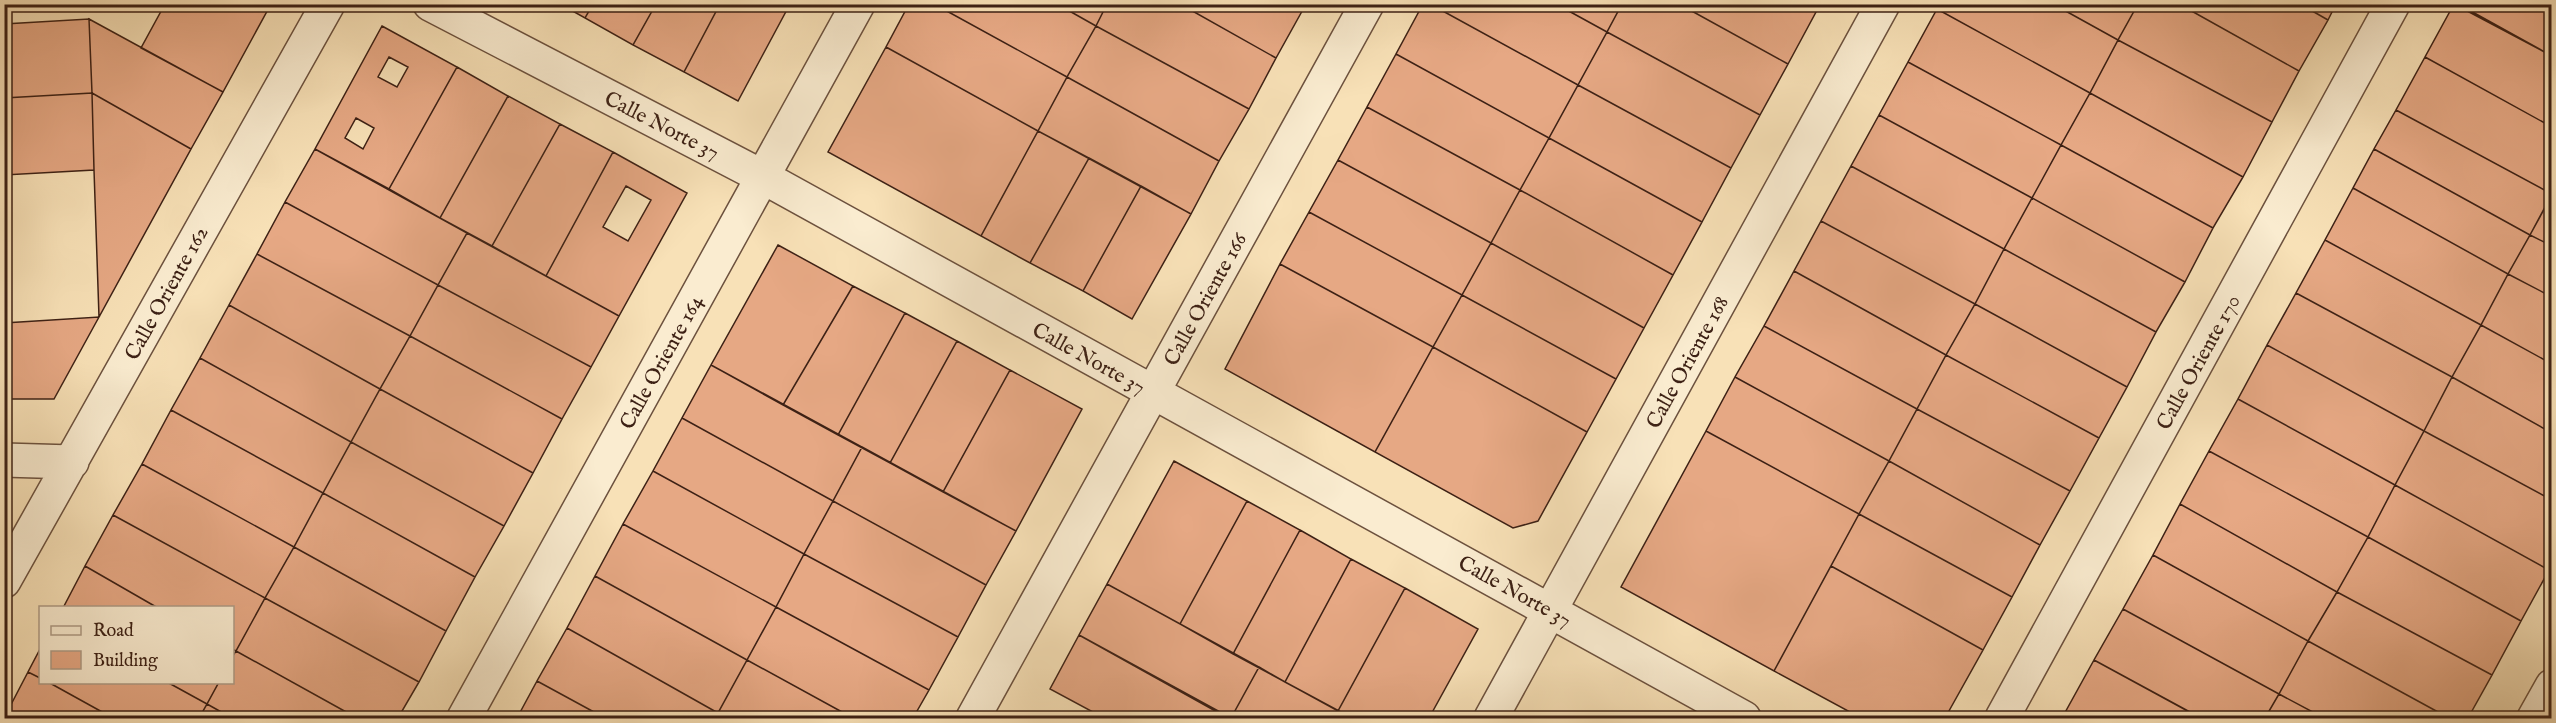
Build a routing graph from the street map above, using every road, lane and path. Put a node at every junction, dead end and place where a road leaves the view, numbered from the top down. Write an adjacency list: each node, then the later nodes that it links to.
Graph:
1 (328, 4): 10 (street, Calle Oriente 162)
2 (430, 4): 7 (street, Calle Norte 37)
3 (858, 4): 7 (street, Calle Oriente 164)
4 (1367, 4): 8 (street, Calle Oriente 166)
5 (1883, 4): 12 (street, Calle Oriente 168)
6 (2393, 4): 18 (street, Calle Oriente 170)
7 (763, 177): 8 (street, Calle Norte 37); 14 (street, Calle Oriente 164)
8 (1153, 394): 12 (street, Calle Norte 37); 15 (street, Calle Oriente 166)
9 (4, 460): 10 (street)
10 (72, 462): 11 (street, Calle Oriente 162)
11 (4, 581)
12 (1551, 610): 16 (street, Calle Oriente 168); 17 (street, Calle Norte 37)
13 (2552, 686): 19 (street)
14 (464, 718)
15 (973, 718)
16 (1491, 718)
17 (1744, 718)
18 (2002, 718)
19 (2534, 718)

